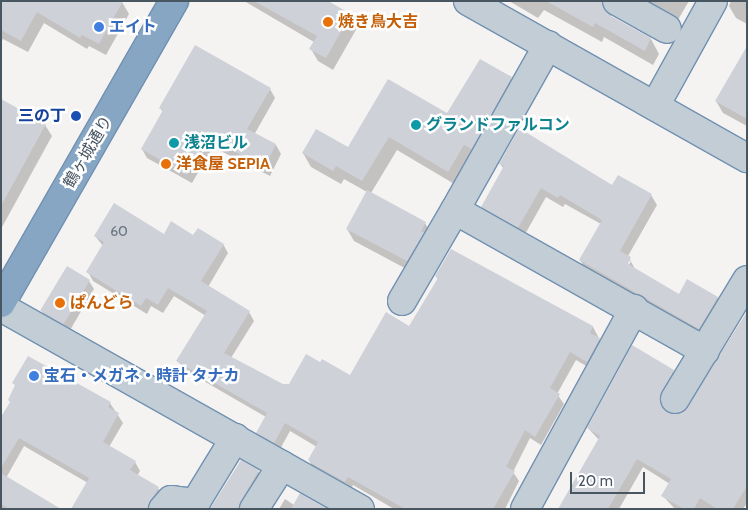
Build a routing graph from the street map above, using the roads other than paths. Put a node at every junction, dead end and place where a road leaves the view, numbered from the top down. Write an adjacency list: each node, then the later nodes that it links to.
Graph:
1 (174, 1): 12 (highway, 鶴ヶ城通り)
2 (468, 1): 6 (street)
3 (617, 1): 5 (street)
4 (713, 1): 7 (street)
5 (667, 29)
6 (548, 45): 7 (street); 9 (street)
7 (655, 106): 8 (street)
8 (747, 158)
9 (455, 210): 11 (street); 14 (street)
10 (747, 280): 15 (street)
11 (402, 301)
12 (1, 303)
13 (1, 307): 17 (street)
14 (634, 309): 15 (street); 22 (street)
15 (705, 351): 16 (street)
16 (675, 399)
17 (235, 438): 18 (street); 19 (street)
18 (282, 465): 20 (street); 21 (street)
19 (163, 509)
20 (254, 509)
21 (360, 509)
22 (525, 509)

